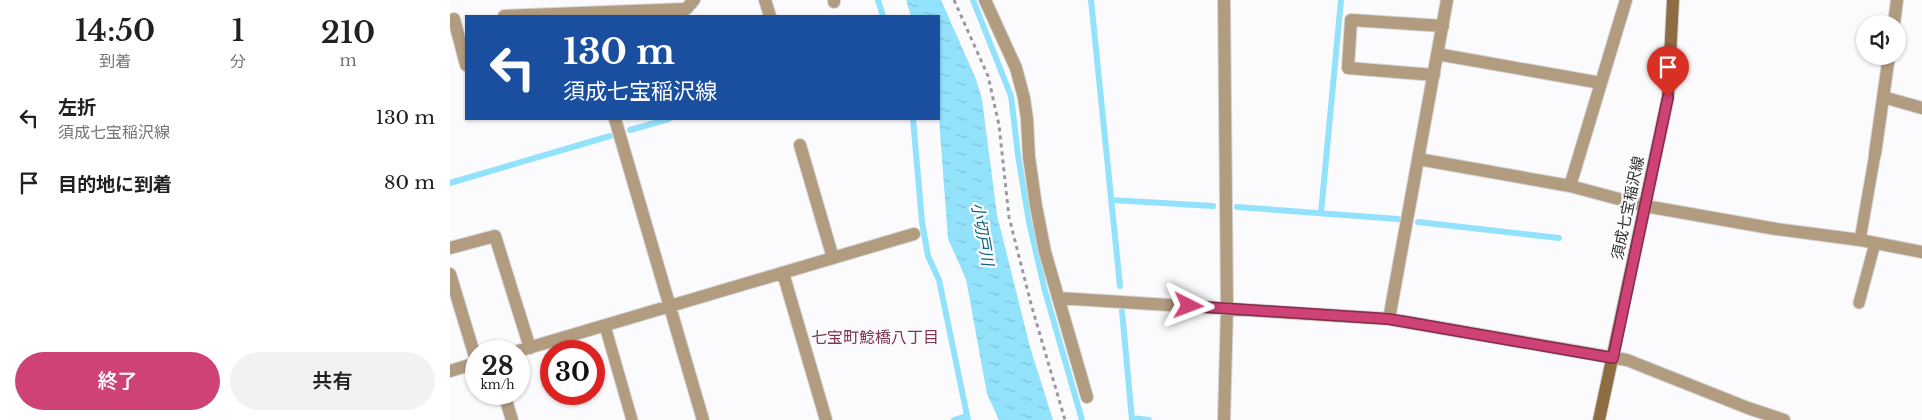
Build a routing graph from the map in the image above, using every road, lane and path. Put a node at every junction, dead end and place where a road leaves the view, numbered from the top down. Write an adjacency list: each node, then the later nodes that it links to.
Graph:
1 (694, 0): 10 (street)
2 (765, 0): 12 (street)
3 (954, 0): 55 (path)
4 (985, 0): 37 (street)
5 (1224, 0): 40 (street)
6 (1447, 0): 15 (street)
7 (1626, 0): 20 (street)
8 (1674, 0): 28 (main road, 須成七宝稲沢線)
9 (1897, 0): 13 (street)
10 (583, 9): 11 (street)
11 (515, 15)
12 (770, 15)
13 (1895, 15)
14 (457, 19): 17 (street)
15 (1443, 26): 16 (street); 19 (street)
16 (1437, 54): 19 (street); 20 (street)
17 (465, 60)
18 (1888, 65): 21 (street)
19 (1434, 75): 26 (street)
20 (1601, 83): 27 (street)
21 (1883, 97): 22 (street); 25 (street)
22 (1922, 108)
23 (615, 120): 39 (street)
24 (800, 146): 34 (street)
25 (1875, 154): 30 (lane)
26 (1418, 159): 27 (street); 41 (street)
27 (1570, 186): 28 (street)
28 (1645, 206): 30 (street); 46 (main road, 須成七宝稲沢線)
29 (914, 234): 34 (street)
30 (1860, 240): 31 (street)
31 (1875, 243): 33 (street); 38 (lane)
32 (450, 248): 44 (street)
33 (1922, 252)
34 (833, 258): 35 (street)
35 (783, 273): 39 (street); 54 (street)
36 (450, 274): 43 (street)
37 (1058, 298): 40 (street); 49 (street)
38 (1859, 303)
39 (670, 307): 42 (street); 53 (street)
40 (1227, 308): 41 (street); 56 (street)
41 (1389, 319): 46 (street)
42 (605, 326): 45 (street); 52 (lane)
43 (470, 340)
44 (522, 340)
45 (530, 347)
46 (1613, 358): 57 (main road, 須成七宝稲沢線); 58 (street)
47 (465, 365): 48 (street)
48 (450, 370)
49 (1087, 397)
50 (507, 405): 51 (street)
51 (512, 420)
52 (632, 420)
53 (703, 420)
54 (826, 420)
55 (1066, 420)
56 (1224, 420)
57 (1599, 420)
58 (1784, 420)

